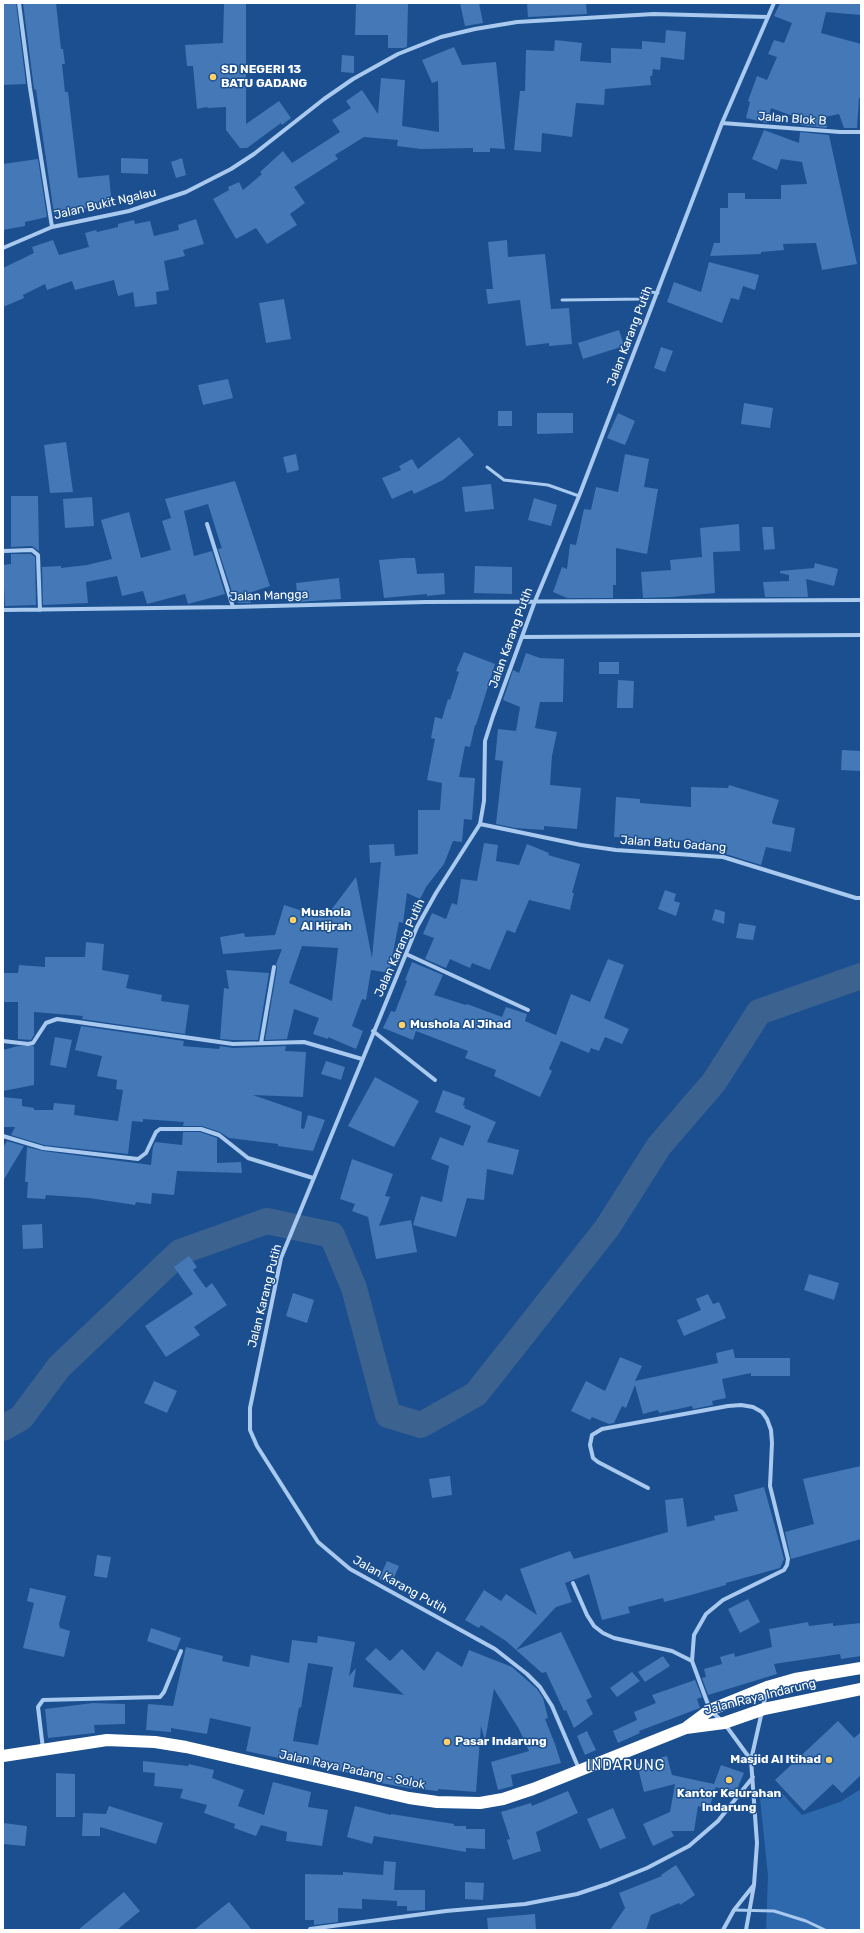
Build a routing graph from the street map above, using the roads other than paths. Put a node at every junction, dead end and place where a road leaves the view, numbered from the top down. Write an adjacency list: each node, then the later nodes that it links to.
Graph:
1 (19, 3): 6 (street)
2 (774, 3): 3 (street, Jalan Karang Putih)
3 (768, 17): 4 (street, Jalan Karang Putih); 6 (street, Jalan Bukit Ngalau)
4 (722, 123): 5 (street, Jalan Blok B); 8 (street, Jalan Karang Putih)
5 (861, 132)
6 (52, 227): 7 (street, Jalan Bukit Ngalau)
7 (3, 248)
8 (658, 292): 9 (lane); 11 (street, Jalan Karang Putih)
9 (562, 300)
10 (487, 467): 11 (lane)
11 (579, 496): 15 (street, Jalan Karang Putih)
12 (207, 524): 16 (street)
13 (3, 551): 18 (street)
14 (861, 600): 15 (street, Jalan Mangga)
15 (535, 602): 16 (street, Jalan Mangga); 20 (street, Jalan Karang Putih)
16 (233, 607): 18 (street, Jalan Mangga)
17 (3, 610): 18 (street, Jalan Mangga)
18 (40, 610)
19 (861, 635): 20 (street)
20 (522, 637): 21 (street, Jalan Karang Putih)
21 (480, 824): 22 (street, Jalan Batu Gadang); 23 (street, Jalan Karang Putih)
22 (861, 898)
23 (406, 954): 25 (street); 26 (street, Jalan Karang Putih)
24 (274, 967): 28 (street)
25 (528, 1010)
26 (373, 1031): 29 (street, Jalan Karang Putih); 30 (street)
27 (3, 1041): 28 (street)
28 (261, 1043): 29 (street)
29 (362, 1059): 32 (street, Jalan Karang Putih)
30 (435, 1080)
31 (3, 1136): 32 (street)
32 (313, 1178): 47 (street, Jalan Karang Putih)
33 (648, 1488): 36 (street)
34 (573, 1583): 36 (street)
35 (181, 1652): 44 (street)
36 (692, 1661): 41 (street)
37 (861, 1668): 38 (highway, Jalan Raya Indarung)
38 (767, 1688): 40 (street); 41 (highway, Jalan Raya Indarung)
39 (861, 1689): 40 (highway, Jalan Raya Indarung)
40 (764, 1709): 42 (highway, Jalan Raya Indarung); 46 (street)
41 (710, 1710): 42 (street); 43 (highway, Jalan Raya Indarung)
42 (724, 1723): 43 (highway, Jalan Raya Indarung); 46 (street)
43 (686, 1728): 47 (highway, Jalan Raya Padang - Solok)
44 (43, 1750): 45 (highway, Jalan Raya Padang - Solok); 47 (highway, Jalan Raya Padang - Solok)
45 (3, 1756)
46 (751, 1760): 48 (street)
47 (580, 1771)
48 (753, 1777): 49 (street); 52 (street)
49 (754, 1886): 50 (street); 51 (street)
50 (734, 1910): 51 (lane); 53 (street)
51 (750, 1910): 54 (street); 55 (lane)
52 (310, 1929)
53 (723, 1930)
54 (746, 1930)
55 (826, 1930)

